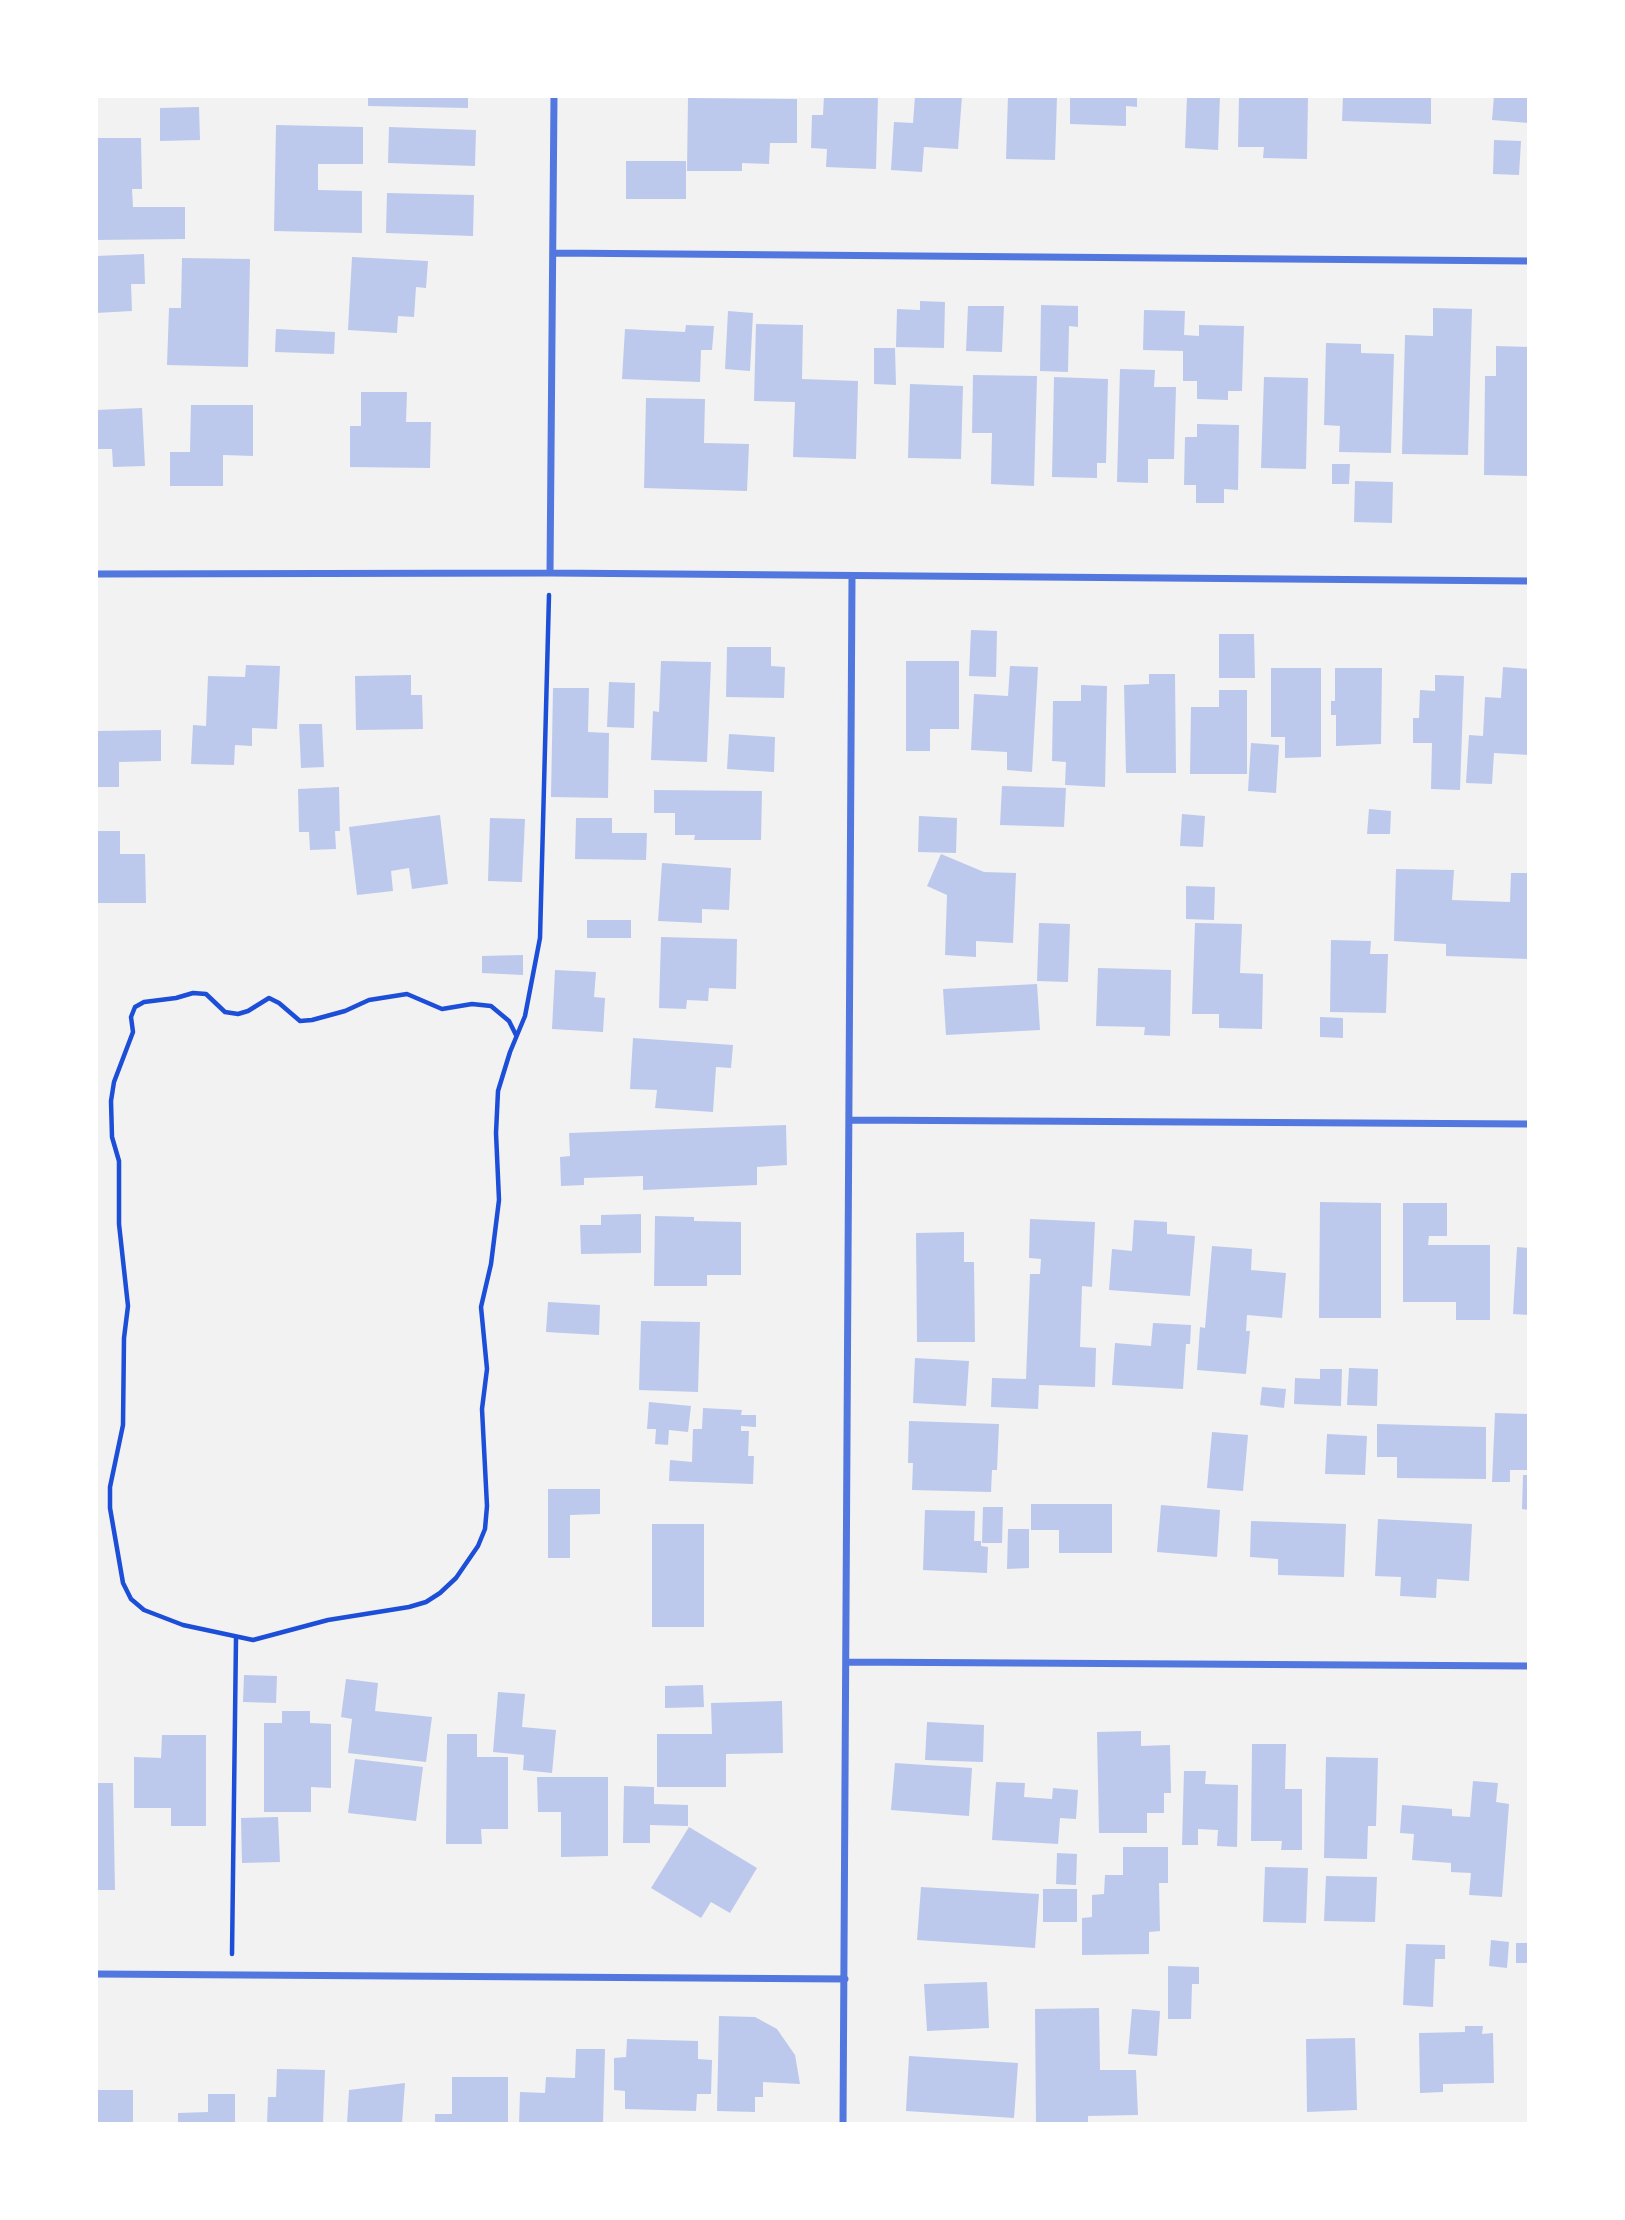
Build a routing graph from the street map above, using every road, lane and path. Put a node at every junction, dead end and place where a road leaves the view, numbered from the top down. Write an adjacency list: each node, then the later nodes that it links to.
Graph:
1 (554, 96): 2 (street)
2 (553, 253): 3 (street); 4 (street)
3 (1529, 261)
4 (550, 573): 5 (street); 6 (street); 8 (path)
5 (96, 574)
6 (852, 577): 7 (street); 9 (street)
7 (1529, 581)
8 (516, 1035): 11 (path); 11 (path)
9 (850, 1120): 10 (street); 12 (street)
10 (1529, 1124)
11 (236, 1638): 15 (path)
12 (846, 1662): 13 (street); 16 (street)
13 (1529, 1666)
14 (96, 1974): 15 (street)
15 (232, 1976): 16 (street)
16 (845, 1979): 17 (street)
17 (843, 2124)

